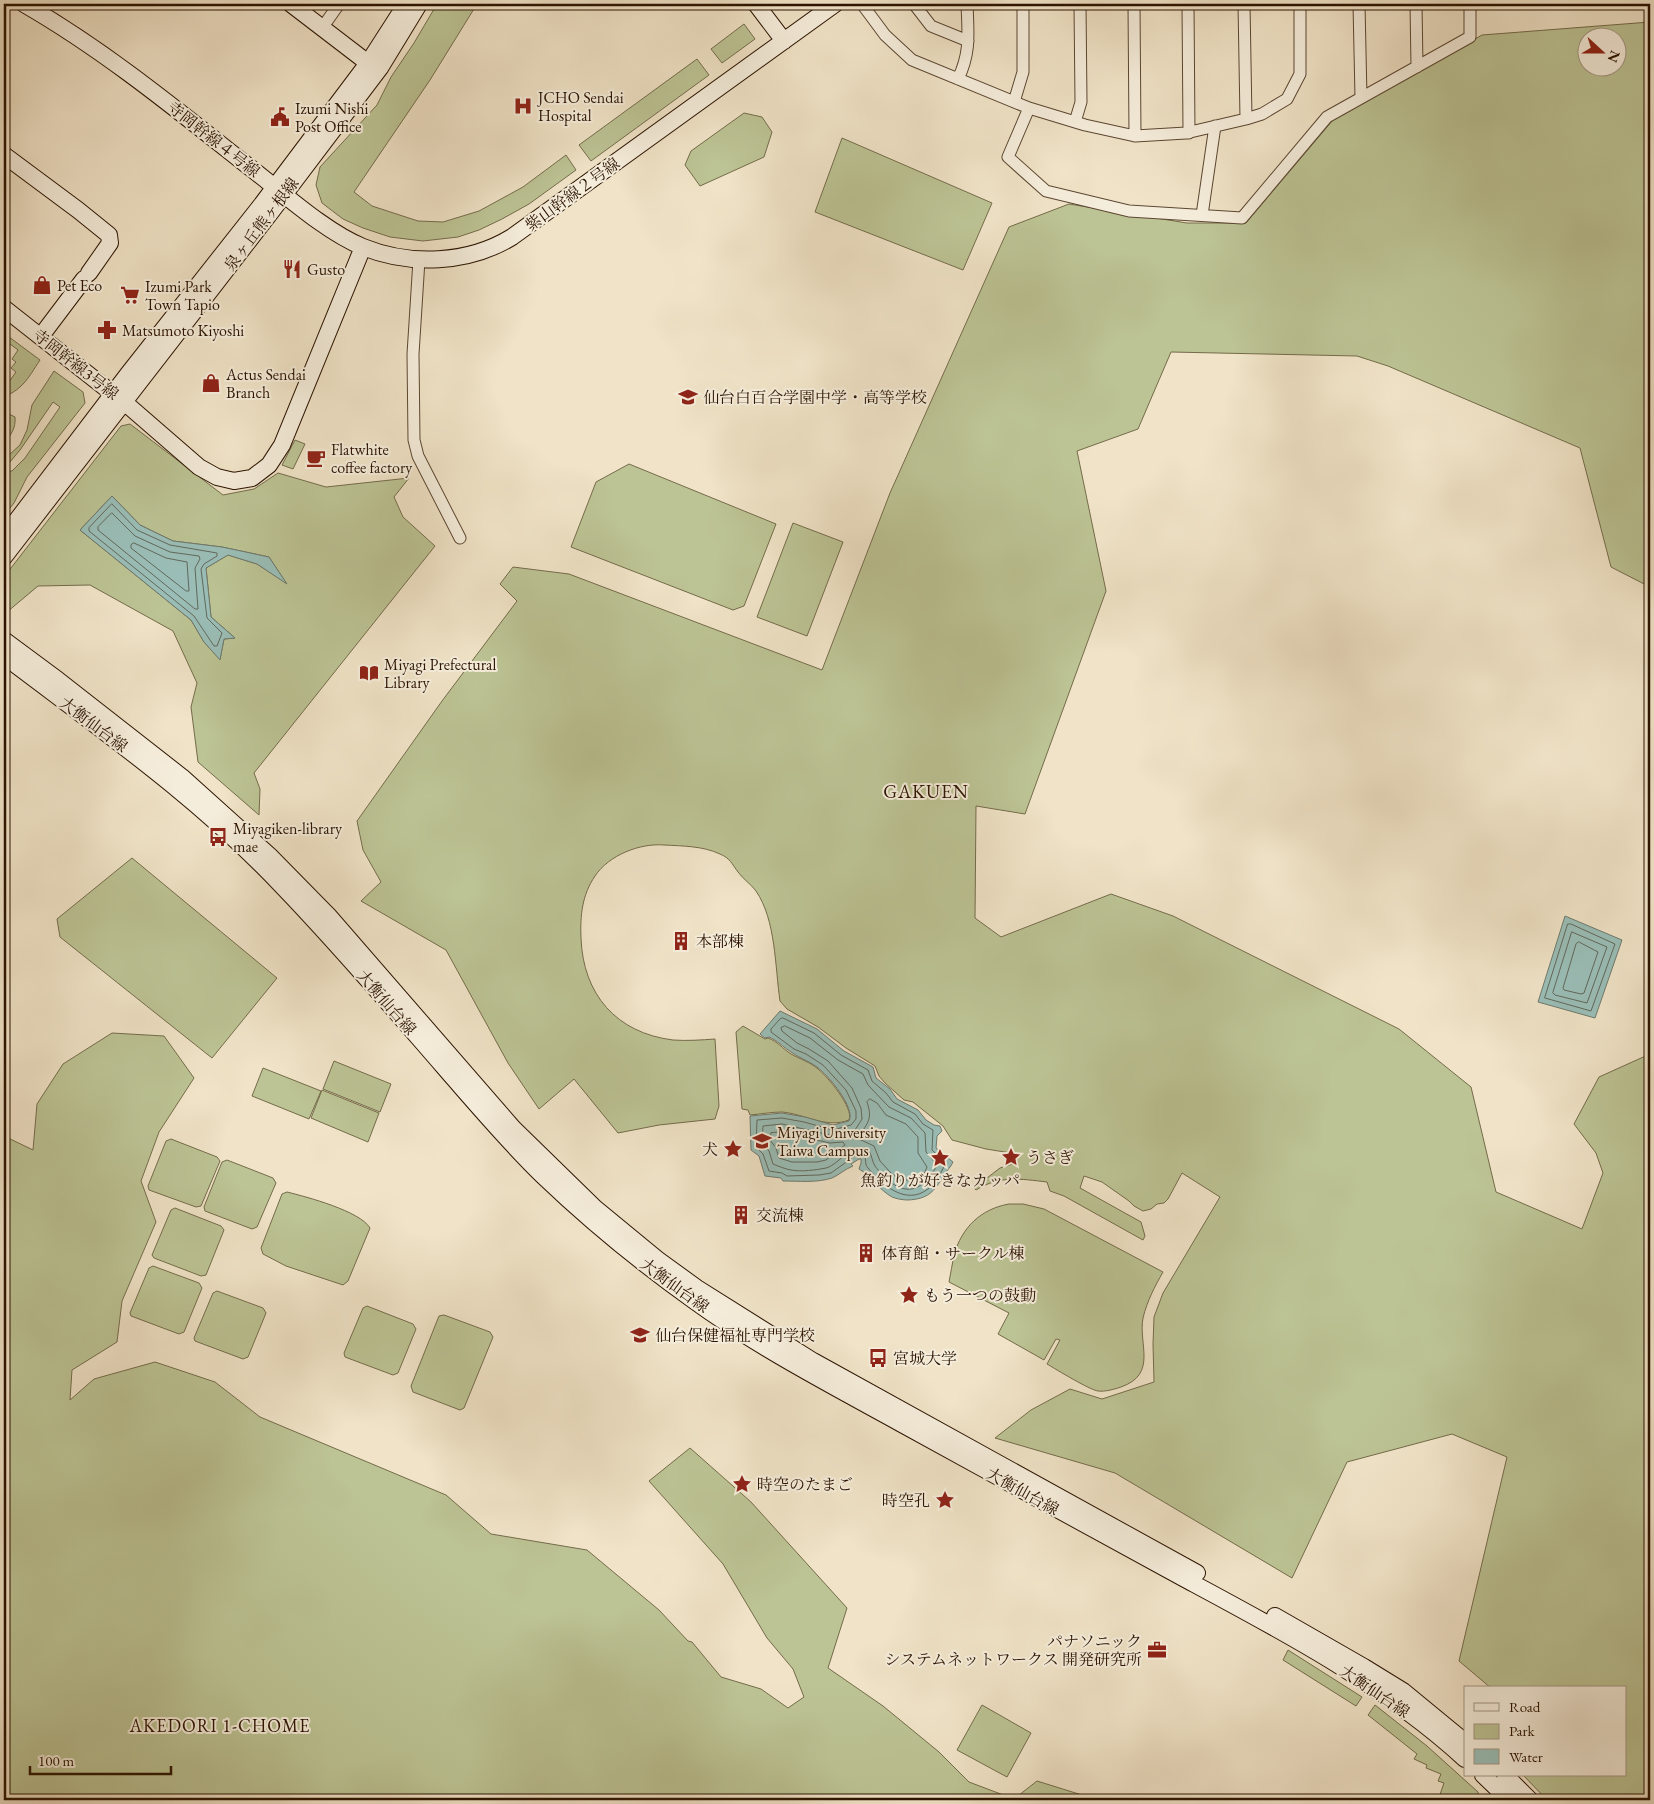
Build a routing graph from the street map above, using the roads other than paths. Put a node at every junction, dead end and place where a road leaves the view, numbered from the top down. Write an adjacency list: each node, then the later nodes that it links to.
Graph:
1 (24, 4): 35 (main road, 寺岡幹線４号線)
2 (291, 4): 20 (main road)
3 (339, 4): 20 (street)
4 (406, 4): 23 (main road, 泉ヶ丘熊ヶ根線)
5 (419, 4): 35 (main road, 泉ヶ丘熊ヶ根線)
6 (756, 4): 21 (main road)
7 (834, 4): 21 (main road, 紫山幹線２号線)
8 (862, 4): 25 (street)
9 (914, 4): 22 (street)
10 (967, 4): 22 (street)
11 (1023, 4): 27 (street)
12 (1080, 4): 30 (street)
13 (1134, 4): 33 (street)
14 (1188, 4): 32 (street)
15 (1244, 4): 29 (street)
16 (1300, 4): 29 (street)
17 (1359, 4): 26 (street)
18 (1416, 4): 24 (street)
19 (1470, 4): 24 (street)
20 (322, 28): 23 (main road)
21 (784, 41): 38 (main road, 紫山幹線２号線)
22 (968, 41): 25 (street)
23 (368, 63): 35 (main road, 泉ヶ丘熊ヶ根線)
24 (1417, 67): 26 (street)
25 (958, 79): 27 (street)
26 (1361, 98): 36 (street)
27 (1014, 102): 28 (street)
28 (1029, 108): 30 (street); 36 (street)
29 (1246, 119): 31 (street)
30 (1075, 122): 33 (street)
31 (1215, 126): 32 (street); 36 (street)
32 (1189, 133): 33 (street)
33 (1135, 136)
34 (4, 155): 40 (main road)
35 (280, 190): 37 (main road, 紫山幹線２号線); 41 (main road, 泉ヶ丘熊ヶ根線)
36 (1202, 215)
37 (363, 247): 38 (main road, 紫山幹線２号線); 41 (main road, 寺岡幹線3号線)
38 (419, 260): 43 (street)
39 (4, 308): 40 (main road, 寺岡幹線3号線)
40 (41, 336): 41 (main road, 寺岡幹線3号線)
41 (118, 398): 42 (main road, 泉ヶ丘熊ヶ根線); 44 (main road, 泉ヶ丘熊ヶ根線)
42 (4, 537)
43 (460, 538)
44 (4, 557)
45 (4, 640): 47 (main road, 大衡仙台線)
46 (4, 656): 47 (main road, 大衡仙台線)
47 (323, 920): 48 (main road, 大衡仙台線); 49 (main road, 大衡仙台線)
48 (1464, 1741)
49 (1464, 1758)
50 (1485, 1776): 51 (main road)
51 (1512, 1793)

